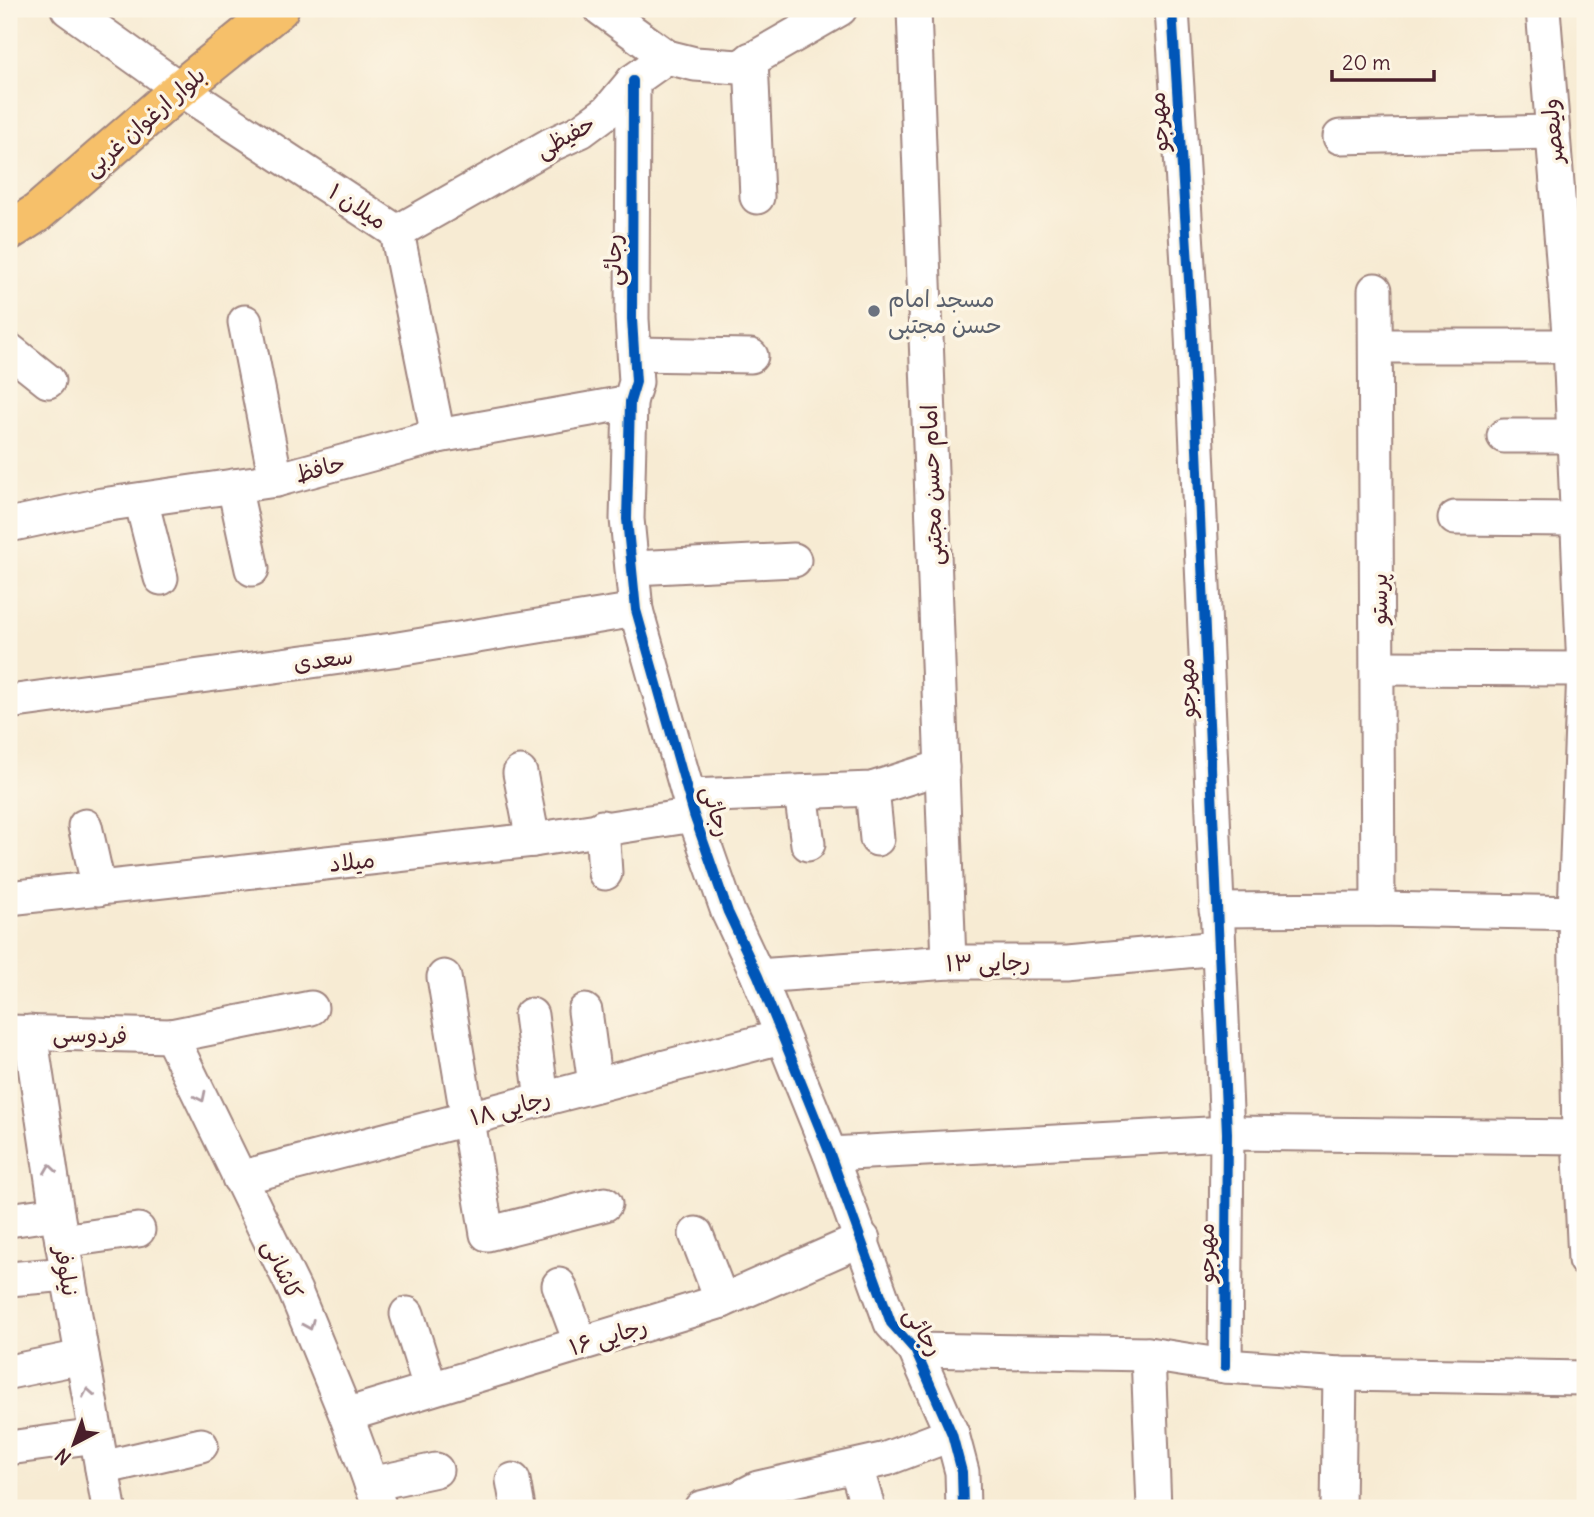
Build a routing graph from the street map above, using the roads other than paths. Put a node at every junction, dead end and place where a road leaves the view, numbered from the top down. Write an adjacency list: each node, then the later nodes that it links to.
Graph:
1 (68, 9): 11 (street, میلان ۱)
2 (279, 9): 11 (main road, بلوار ارغوان غربی)
3 (601, 9): 8 (street)
4 (840, 9): 9 (street)
5 (914, 9): 43 (street, امام حسن مجتبی)
6 (1172, 9): 57 (street, مهرجو)
7 (1543, 9): 12 (street, ولیعصر)
8 (667, 57): 9 (street); 10 (street, حفیظی)
9 (751, 59): 14 (street)
10 (633, 81): 16 (street, حفیظی); 22 (street, رجائی)
11 (180, 89): 15 (main road, بلوار ارغوان غربی); 16 (street, میلان ۱)
12 (1552, 132): 13 (street); 20 (street, ولیعصر)
13 (1340, 137)
14 (757, 197)
15 (9, 230)
16 (397, 232): 26 (street, میلان ۱)
17 (1375, 290): 19 (street, پرستو)
18 (246, 322): 29 (street)
19 (1377, 346): 20 (street); 40 (street, پرستو)
20 (1570, 346): 28 (street, ولیعصر)
21 (9, 350): 24 (street)
22 (635, 354): 23 (street); 25 (street, رجائی)
23 (751, 356)
24 (48, 381)
25 (630, 402): 26 (street, حافظ); 36 (street, رجائی)
26 (439, 436): 29 (street, حافظ)
27 (1504, 436): 28 (street)
28 (1572, 436): 33 (street, ولیعصر)
29 (276, 480): 30 (street, حافظ)
30 (234, 486): 31 (street, حافظ); 37 (street)
31 (141, 500): 34 (street, حافظ); 38 (street)
32 (1455, 518): 33 (street)
33 (1576, 519): 41 (street, ولیعصر)
34 (9, 525)
35 (794, 560): 36 (street)
36 (634, 568): 39 (street, رجائی)
37 (252, 569)
38 (161, 578)
39 (636, 610): 42 (street, سعدی); 47 (street, رجائی)
40 (1378, 668): 41 (street); 56 (street, پرستو)
41 (1584, 669): 58 (street, ولیعصر)
42 (9, 702)
43 (942, 767): 45 (street, میلاد); 60 (street, امام حسن مجتبی)
44 (520, 773): 51 (street)
45 (872, 789): 46 (street, میلاد); 50 (street)
46 (801, 792): 47 (street, میلاد); 52 (street)
47 (692, 806): 49 (street, میلاد); 61 (street, رجائی)
48 (85, 826): 54 (street)
49 (602, 827): 51 (street, میلاد); 53 (street)
50 (877, 839)
51 (533, 840): 54 (street, میلاد)
52 (808, 844)
53 (605, 873)
54 (99, 889): 55 (street, میلاد)
55 (9, 898)
56 (1378, 909): 57 (street); 58 (street)
57 (1216, 911): 59 (street, مهرجو)
58 (1580, 913): 73 (street, ولیعصر)
59 (1219, 948): 60 (street, رجایی ۱۳); 72 (street, مهرجو)
60 (948, 962): 61 (street, رجایی ۱۳)
61 (758, 976): 68 (street, رجائی)
62 (444, 977): 71 (street)
63 (311, 1008): 67 (street, فردوسی)
64 (585, 1011): 69 (street)
65 (531, 1015): 70 (street)
66 (19, 1032): 67 (street, فردوسی); 78 (street, نیلوفر, one-way to 66)
67 (171, 1036): 75 (street, کاشانی, one-way to 75)
68 (781, 1037): 69 (street, رجایی ۱۸); 74 (street, رجائی)
69 (595, 1085): 70 (street, رجایی ۱۸)
70 (542, 1099): 71 (street, رجایی ۱۸)
71 (466, 1119): 75 (street, رجایی ۱۸); 76 (street)
72 (1227, 1133): 73 (street); 74 (street); 92 (street, مهرجو)
73 (1579, 1137): 82 (street, ولیعصر)
74 (830, 1154): 81 (street, رجائی)
75 (239, 1178): 97 (street, کاشانی, one-way to 97)
76 (605, 1204)
77 (9, 1220): 78 (street)
78 (59, 1227): 79 (street); 83 (street, نیلوفر)
79 (138, 1230)
80 (696, 1234): 86 (street)
81 (863, 1239): 86 (street, رجایی ۱۶); 89 (street, رجائی)
82 (1585, 1260)
83 (68, 1274): 84 (street); 91 (street, نیلوفر)
84 (9, 1279)
85 (559, 1285): 88 (street)
86 (722, 1301): 88 (street, رجایی ۱۶)
87 (407, 1314): 96 (street)
88 (581, 1344): 96 (street, رجایی ۱۶)
89 (915, 1350): 90 (street); 98 (street, رجائی)
90 (1148, 1353): 92 (street); 109 (street)
91 (82, 1357): 93 (street); 101 (street, نیلوفر, one-way to 91)
92 (1226, 1366): 94 (street)
93 (9, 1372)
94 (1340, 1374): 95 (street); 110 (street)
95 (1585, 1378)
96 (430, 1387): 97 (street, رجایی ۱۶)
97 (346, 1415): 104 (street, کاشانی)
98 (952, 1434): 102 (street); 108 (street, رجائی)
99 (201, 1445): 101 (street)
100 (9, 1448): 101 (street)
101 (99, 1452): 105 (street, نیلوفر)
102 (856, 1467): 106 (street); 107 (street)
103 (436, 1470): 104 (street)
104 (375, 1496)
105 (109, 1508)
106 (701, 1508)
107 (868, 1508)
108 (963, 1508)
109 (1154, 1508)
110 (1338, 1508)

